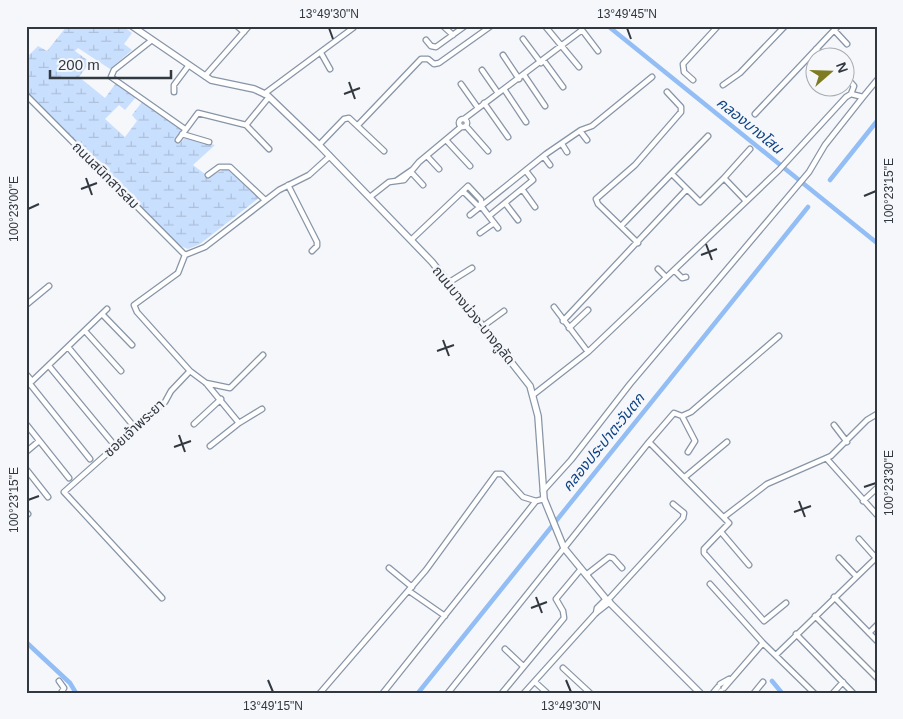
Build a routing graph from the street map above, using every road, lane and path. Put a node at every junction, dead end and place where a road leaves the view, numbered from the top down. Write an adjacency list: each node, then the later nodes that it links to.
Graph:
1 (132, 26): 16 (street, ถนนบางม่วง-บางคูลัด)
2 (237, 26): 13 (street)
3 (248, 26): 13 (street)
4 (443, 26): 14 (street)
5 (465, 26): 14 (street)
6 (491, 26): 54 (street)
7 (545, 26): 19 (street)
8 (718, 26): 34 (street)
9 (785, 26): 37 (street)
10 (353, 27): 22 (street)
11 (580, 28): 19 (street); 21 (street)
12 (836, 28): 18 (street); 20 (street)
13 (244, 32): 31 (street)
14 (453, 35): 17 (street)
15 (524, 39): 25 (street)
16 (152, 40): 26 (street, ถนนบางม่วง-บางคูลัด); 56 (street)
17 (426, 40)
18 (847, 44)
19 (562, 46): 25 (street); 27 (street)
20 (817, 48)
21 (598, 51)
22 (321, 53): 28 (street); 45 (street)
23 (503, 55): 33 (street)
24 (806, 60): 51 (street)
25 (542, 62): 30 (street); 38 (street)
26 (189, 65): 31 (street, ถนนบางม่วง-บางคูลัด); 40 (street)
27 (579, 67)
28 (330, 69)
29 (482, 70): 42 (street)
30 (524, 75): 33 (street); 49 (street)
31 (205, 76): 45 (street, ถนนบางม่วง-บางคูลัด)
32 (652, 77): 57 (street)
33 (519, 78): 39 (street)
34 (693, 80)
35 (877, 80): 46 (street)
36 (461, 84): 50 (street)
37 (723, 85)
38 (563, 87)
39 (504, 89): 42 (street); 52 (street)
40 (174, 92)
41 (667, 92): 98 (street)
42 (498, 93): 48 (street)
43 (26, 94): 104 (street, ถนนสนิทสารสม)
44 (856, 95): 46 (street)
45 (266, 96): 53 (street); 66 (street, ถนนบางม่วง-บางคูลัด)
46 (863, 97): 157 (street)
47 (846, 98): 90 (street)
48 (484, 103): 50 (street); 60 (street)
49 (545, 106)
50 (478, 108): 55 (street)
51 (755, 114)
52 (526, 122)
53 (246, 125): 56 (street); 67 (street)
54 (358, 125): 66 (street); 69 (street)
55 (464, 127): 62 (street); 70 (street)
56 (185, 129): 58 (street)
57 (580, 131): 63 (street); 65 (street)
58 (182, 134): 61 (street); 64 (street)
59 (708, 136): 80 (street)
60 (508, 137)
61 (178, 140)
62 (446, 140): 73 (street); 76 (street)
63 (587, 140)
64 (209, 142)
65 (562, 144): 71 (street); 74 (street)
66 (319, 145): 72 (street, ถนนบางม่วง-บางคูลัด)
67 (269, 149)
68 (750, 149): 82 (street)
69 (384, 151)
70 (488, 151)
71 (567, 152)
72 (330, 156): 83 (street); 88 (street, ถนนบางม่วง-บางคูลัด)
73 (427, 156): 77 (street); 78 (street)
74 (544, 157): 75 (street); 79 (street)
75 (550, 165)
76 (470, 166)
77 (439, 170)
78 (411, 171): 84 (street); 88 (street)
79 (526, 171): 85 (street); 92 (street)
80 (672, 174): 86 (street); 98 (street)
81 (208, 176): 89 (street)
82 (724, 178): 86 (street); 90 (street)
83 (288, 185): 89 (street); 103 (street)
84 (423, 185)
85 (522, 189): 91 (street); 93 (street)
86 (686, 190): 102 (street)
87 (463, 191): 92 (street); 92 (street); 101 (street)
88 (370, 196): 101 (street, ถนนบางม่วง-บางคูลัด)
89 (265, 200): 104 (street)
90 (746, 201): 107 (street)
91 (505, 203): 95 (street); 96 (street)
92 (481, 206): 94 (street); 95 (street)
93 (535, 207)
94 (470, 215)
95 (489, 216): 97 (street)
96 (518, 220)
97 (494, 223): 99 (street); 100 (street)
98 (620, 226): 102 (street)
99 (498, 228)
100 (480, 233)
101 (411, 240): 110 (street, ถนนบางม่วง-บางคูลัด)
102 (638, 243): 118 (street)
103 (312, 251)
104 (185, 256): 129 (street)
105 (472, 268): 110 (street)
106 (658, 269): 108 (street)
107 (674, 270): 108 (street); 109 (street)
108 (666, 277): 125 (street)
109 (686, 277)
110 (448, 283): 119 (street, ถนนบางม่วง-บางคูลัด)
111 (49, 286): 112 (street)
112 (26, 305)
113 (107, 308): 117 (street)
114 (554, 308): 118 (street)
115 (504, 310): 119 (street)
116 (588, 310): 120 (street)
117 (102, 314): 121 (street); 123 (street)
118 (564, 321): 120 (street)
119 (482, 327): 133 (street, ถนนบางม่วง-บางคูลัด)
120 (569, 328): 125 (street)
121 (85, 331): 124 (street); 128 (street)
122 (778, 336): 137 (street)
123 (132, 345)
124 (68, 347): 127 (street); 138 (street)
125 (588, 352): 133 (street)
126 (263, 356): 131 (street)
127 (49, 366): 132 (street); 144 (street)
128 (121, 371)
129 (190, 371): 131 (street); 179 (street, ซอยเจ้าพระยา)
130 (26, 374): 132 (street)
131 (206, 383): 134 (street)
132 (29, 384): 151 (street)
133 (533, 395): 157 (street, ถนนบางม่วง-บางคูลัด)
134 (221, 400): 140 (street); 141 (street)
135 (262, 409): 141 (street)
136 (877, 413): 147 (street)
137 (682, 416): 145 (street); 150 (street)
138 (131, 423)
139 (26, 424): 143 (street)
140 (194, 424)
141 (239, 424): 148 (street)
142 (834, 425): 147 (street)
143 (39, 441): 149 (street); 155 (street)
144 (111, 441)
145 (649, 442): 154 (street); 167 (street)
146 (727, 442): 154 (street)
147 (847, 442): 152 (street)
148 (210, 446)
149 (26, 452)
150 (688, 452)
151 (90, 459)
152 (827, 459): 160 (street); 164 (street)
153 (26, 468): 158 (street)
154 (685, 476): 164 (street)
155 (69, 478)
156 (877, 488): 160 (street)
157 (543, 491): 161 (street, ถนนบางม่วง-บางคูลัด)
158 (48, 497)
159 (536, 501): 161 (street); 177 (street); 182 (street)
160 (864, 501): 163 (street)
161 (545, 502): 167 (street, ถนนบางม่วง-บางคูลัด)
162 (673, 504): 180 (street)
163 (876, 514)
164 (724, 517): 165 (street)
165 (721, 532): 170 (street); 181 (street)
166 (859, 539): 169 (street)
167 (563, 546): 173 (street, ถนนบางม่วง-บางคูลัด); 202 (street)
168 (839, 558): 175 (street)
169 (876, 558): 175 (street)
170 (749, 564)
171 (389, 568): 177 (street)
172 (622, 568): 174 (street)
173 (581, 569): 174 (street, ถนนบางม่วง-บางคูลัด); 191 (street)
174 (586, 575): 180 (street, ถนนบางม่วง-บางคูลัด)
175 (856, 576): 178 (street)
176 (710, 584): 188 (street)
177 (410, 589): 182 (street); 200 (street)
178 (834, 597): 183 (street); 185 (street)
179 (162, 598)
180 (608, 600): 195 (street); 207 (street, ถนนบางม่วง-บางคูลัด)
181 (786, 603)
182 (445, 616): 201 (street)
183 (815, 616): 186 (street); 193 (street)
184 (877, 625): 185 (street)
185 (869, 632): 187 (street)
186 (796, 634): 190 (street); 197 (street)
187 (877, 641)
188 (763, 643): 190 (street); 198 (street)
189 (505, 650): 191 (street)
190 (776, 655): 210 (street)
191 (523, 666): 203 (street)
192 (563, 668): 206 (street)
193 (877, 678)
194 (59, 681): 199 (street)
195 (535, 682): 204 (street); 205 (street)
196 (763, 682): 209 (street)
197 (843, 682): 211 (street); 212 (street)
198 (720, 688): 208 (street)
199 (61, 693)
200 (320, 693)
201 (383, 693)
202 (448, 693)
203 (502, 693)
204 (524, 693)
205 (547, 693)
206 (590, 693)
207 (700, 693)
208 (713, 693)
209 (754, 693)
210 (814, 693)
211 (833, 693)
212 (853, 693)

